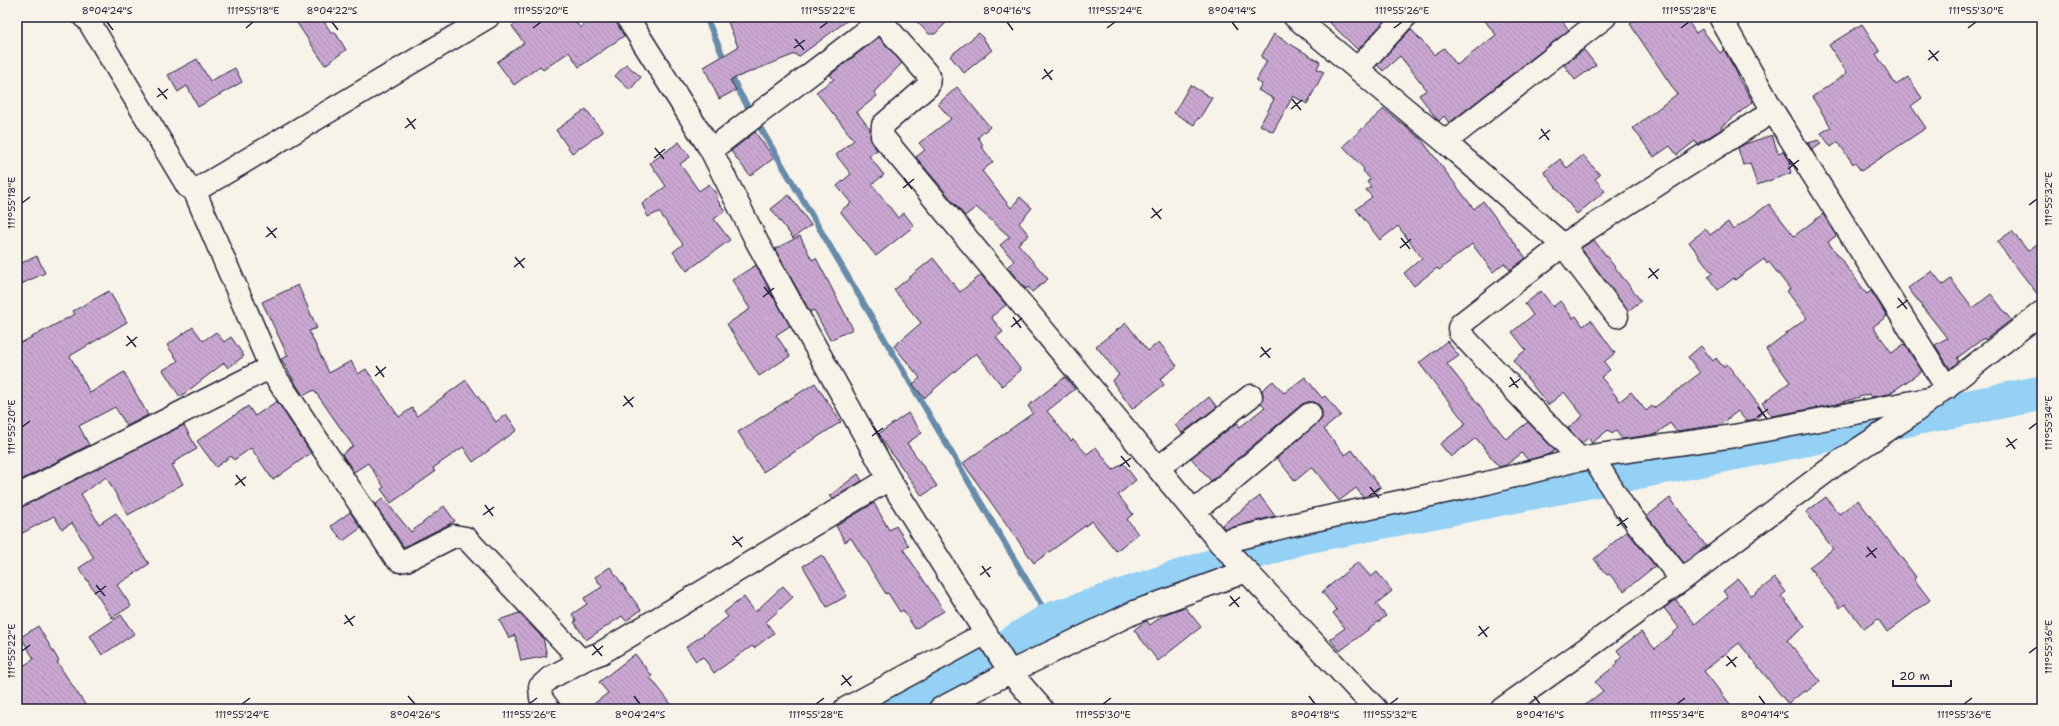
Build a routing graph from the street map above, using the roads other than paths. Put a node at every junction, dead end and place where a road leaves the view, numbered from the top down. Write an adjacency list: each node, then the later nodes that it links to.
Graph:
1 (84, 17): 13 (street)
2 (488, 17): 13 (street)
3 (627, 17): 12 (street)
4 (1295, 17): 9 (street)
5 (1405, 17): 9 (street)
6 (1605, 17): 11 (street)
7 (1720, 17): 10 (street)
8 (879, 19): 12 (street); 22 (street)
9 (1358, 69): 11 (street)
10 (1773, 111): 14 (street); 18 (street)
11 (1445, 142): 14 (street)
12 (711, 150): 23 (street)
13 (194, 190): 17 (street)
14 (1563, 245): 16 (street); 21 (street)
15 (2042, 312): 18 (street)
16 (1617, 316)
17 (273, 373): 24 (street); 30 (street)
18 (1941, 393): 21 (street); 28 (street)
19 (1251, 396): 22 (street)
20 (1310, 414): 25 (street)
21 (1591, 462): 26 (street); 28 (street)
22 (1158, 468): 25 (street)
23 (889, 479): 29 (street); 30 (street)
24 (17, 496)
25 (1195, 511): 26 (street)
26 (1221, 544): 27 (street)
27 (1244, 569): 29 (street); 36 (street)
28 (1682, 580): 31 (street)
29 (998, 653): 33 (street); 34 (street); 35 (street)
30 (585, 659): 32 (street)
31 (1513, 706)
32 (549, 709)
33 (845, 709)
34 (940, 709)
35 (1042, 709)
36 (1376, 709)

